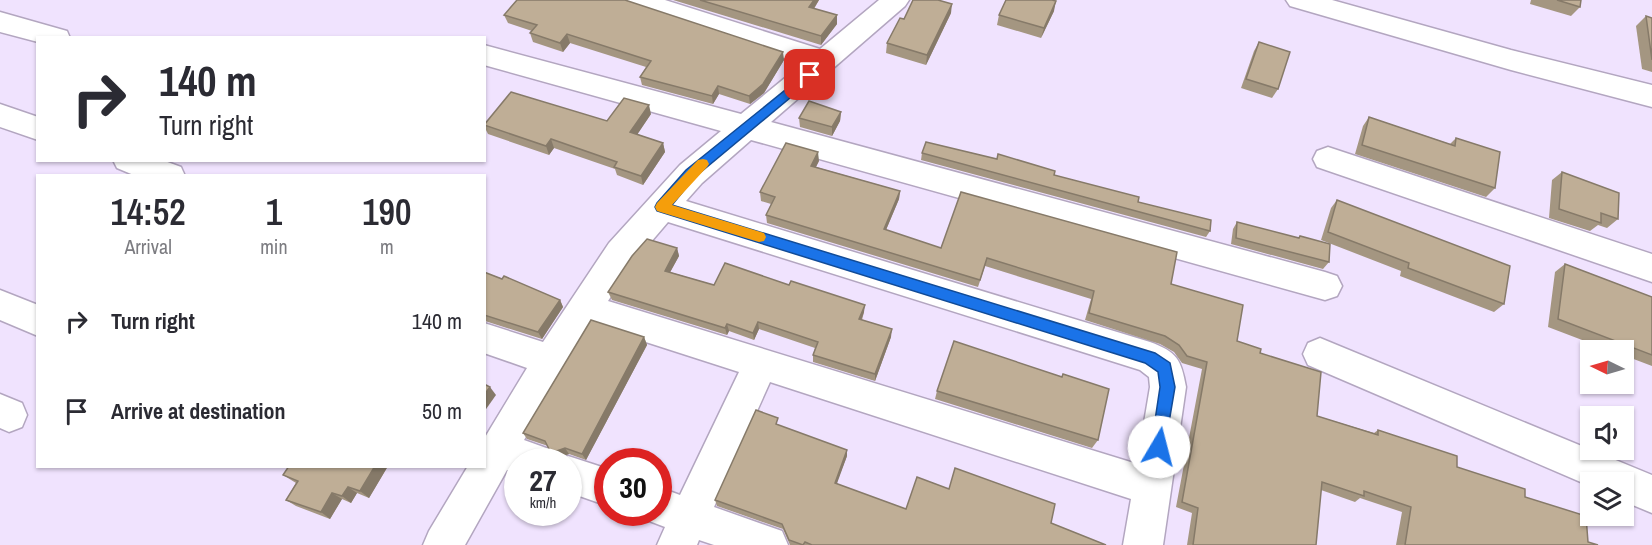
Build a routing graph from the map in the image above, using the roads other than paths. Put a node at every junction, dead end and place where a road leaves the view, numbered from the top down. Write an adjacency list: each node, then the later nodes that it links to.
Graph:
1 (635, 0): 7 (street)
2 (896, 0): 7 (street)
3 (1299, 0): 8 (street)
4 (0, 22): 5 (street)
5 (50, 36)
6 (486, 56): 10 (street)
7 (826, 61): 10 (street)
8 (1652, 96)
9 (0, 116): 11 (street)
10 (745, 127): 15 (street); 17 (street)
11 (36, 128)
12 (1328, 159): 16 (street)
13 (133, 162): 14 (street)
14 (165, 174)
15 (662, 207): 19 (street); 27 (street)
16 (1652, 268)
17 (1325, 286)
18 (0, 305): 20 (street)
19 (585, 308): 23 (street); 24 (street)
20 (36, 320)
21 (486, 339): 23 (street)
22 (1320, 354): 28 (street)
23 (551, 360): 25 (street)
24 (761, 363): 27 (street); 29 (street)
25 (499, 449): 26 (street); 30 (street)
26 (504, 451)
27 (1153, 488): 32 (street)
28 (1652, 494)
29 (675, 523): 31 (street)
30 (443, 545)
31 (768, 545)
32 (1143, 545)

